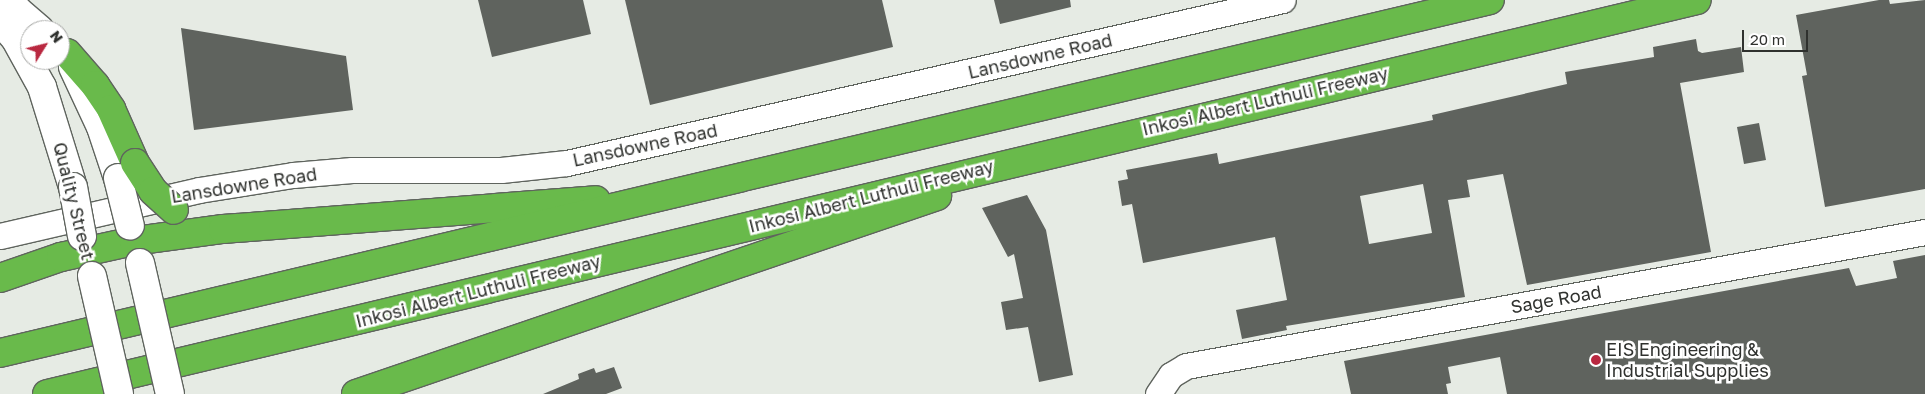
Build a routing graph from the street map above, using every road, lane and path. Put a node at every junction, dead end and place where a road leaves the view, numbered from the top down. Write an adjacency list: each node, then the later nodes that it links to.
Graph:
1 (1283, 0): 13 (street, Lansdowne Road)
2 (1490, 0): 10 (highway)
3 (1697, 0): 8 (highway, Inkosi Albert Luthuli Freeway)
4 (0, 2): 5 (street)
5 (28, 20)
6 (0, 21): 15 (street, Quality Street, bridge)
7 (70, 58): 9 (highway)
8 (1082, 144): 18 (highway, Inkosi Albert Luthuli Freeway); 21 (highway)
9 (126, 170): 11 (highway, bridge); 14 (street, bridge)
10 (674, 195): 11 (highway); 17 (highway)
11 (223, 228): 14 (highway)
12 (1925, 232): 22 (street, Sage Road)
13 (0, 236)
14 (134, 243): 15 (highway); 20 (street, bridge)
15 (87, 254): 16 (highway); 19 (street, Quality Street, bridge)
16 (0, 278)
17 (0, 353)
18 (47, 394)
19 (119, 394)
20 (170, 394)
21 (356, 394)
22 (1158, 394)

